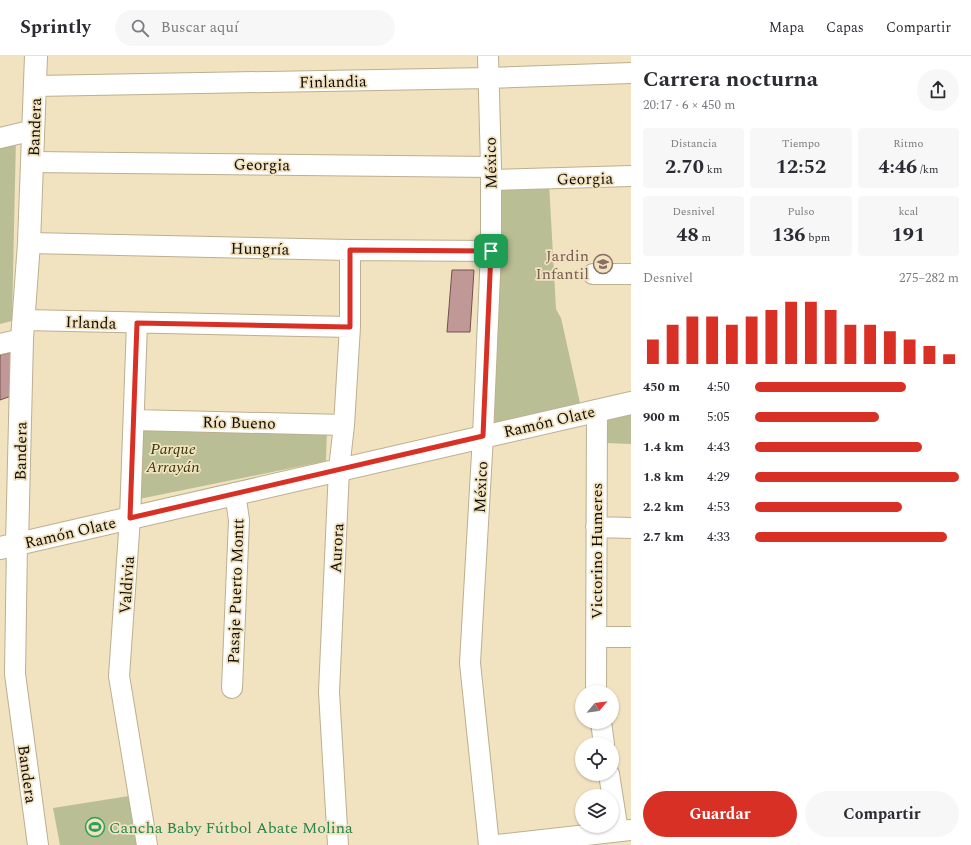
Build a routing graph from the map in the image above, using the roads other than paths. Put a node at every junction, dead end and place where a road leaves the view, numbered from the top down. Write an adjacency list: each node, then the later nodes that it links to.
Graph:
1 (36, 56): 5 (street, Bandera)
2 (488, 56): 4 (street, México)
3 (631, 73): 4 (street, Finlandia)
4 (488, 78): 5 (street, Finlandia); 9 (street, México)
5 (35, 86): 6 (street, Bandera)
6 (34, 130): 7 (street); 8 (street, Bandera)
7 (0, 138)
8 (32, 162): 9 (street, Georgia); 11 (street, Bandera)
9 (491, 174): 10 (street, Georgia); 13 (street, México)
10 (631, 176)
11 (29, 243): 12 (street, Hungría); 18 (street, Bandera)
12 (350, 250): 13 (street, Hungría); 17 (street, Aurora)
13 (491, 251): 24 (street, México)
14 (593, 274): 15 (street)
15 (631, 274)
16 (137, 323): 17 (street, Irlanda); 18 (street, Irlanda); 22 (street, Valdivia)
17 (350, 327): 23 (street, Aurora)
18 (23, 329): 19 (street, Irlanda); 30 (street, Bandera)
19 (0, 344)
20 (631, 403): 21 (street, Ramón Olate)
21 (597, 410): 24 (street, Ramón Olate); 28 (street, Victorino Humeres)
22 (134, 420): 23 (street, Río Bueno); 27 (street, Valdivia)
23 (344, 425): 25 (street, Aurora)
24 (483, 436): 25 (street, Ramón Olate); 40 (street, México)
25 (340, 469): 26 (street, Ramón Olate); 39 (street, Aurora)
26 (235, 494): 27 (street, Ramón Olate); 34 (street, Pasaje Puerto Montt)
27 (130, 518): 30 (street, Ramón Olate); 38 (street, Valdivia)
28 (596, 527): 29 (street); 31 (street, Victorino Humeres)
29 (631, 528)
30 (9, 546): 37 (street, Bandera)
31 (596, 637): 32 (street); 33 (street, Victorino Humeres)
32 (631, 637)
33 (596, 685)
34 (232, 688)
35 (611, 781): 36 (street)
36 (625, 830): 41 (street)
37 (38, 845)
38 (147, 845)
39 (338, 845)
40 (489, 845)
41 (497, 845)

